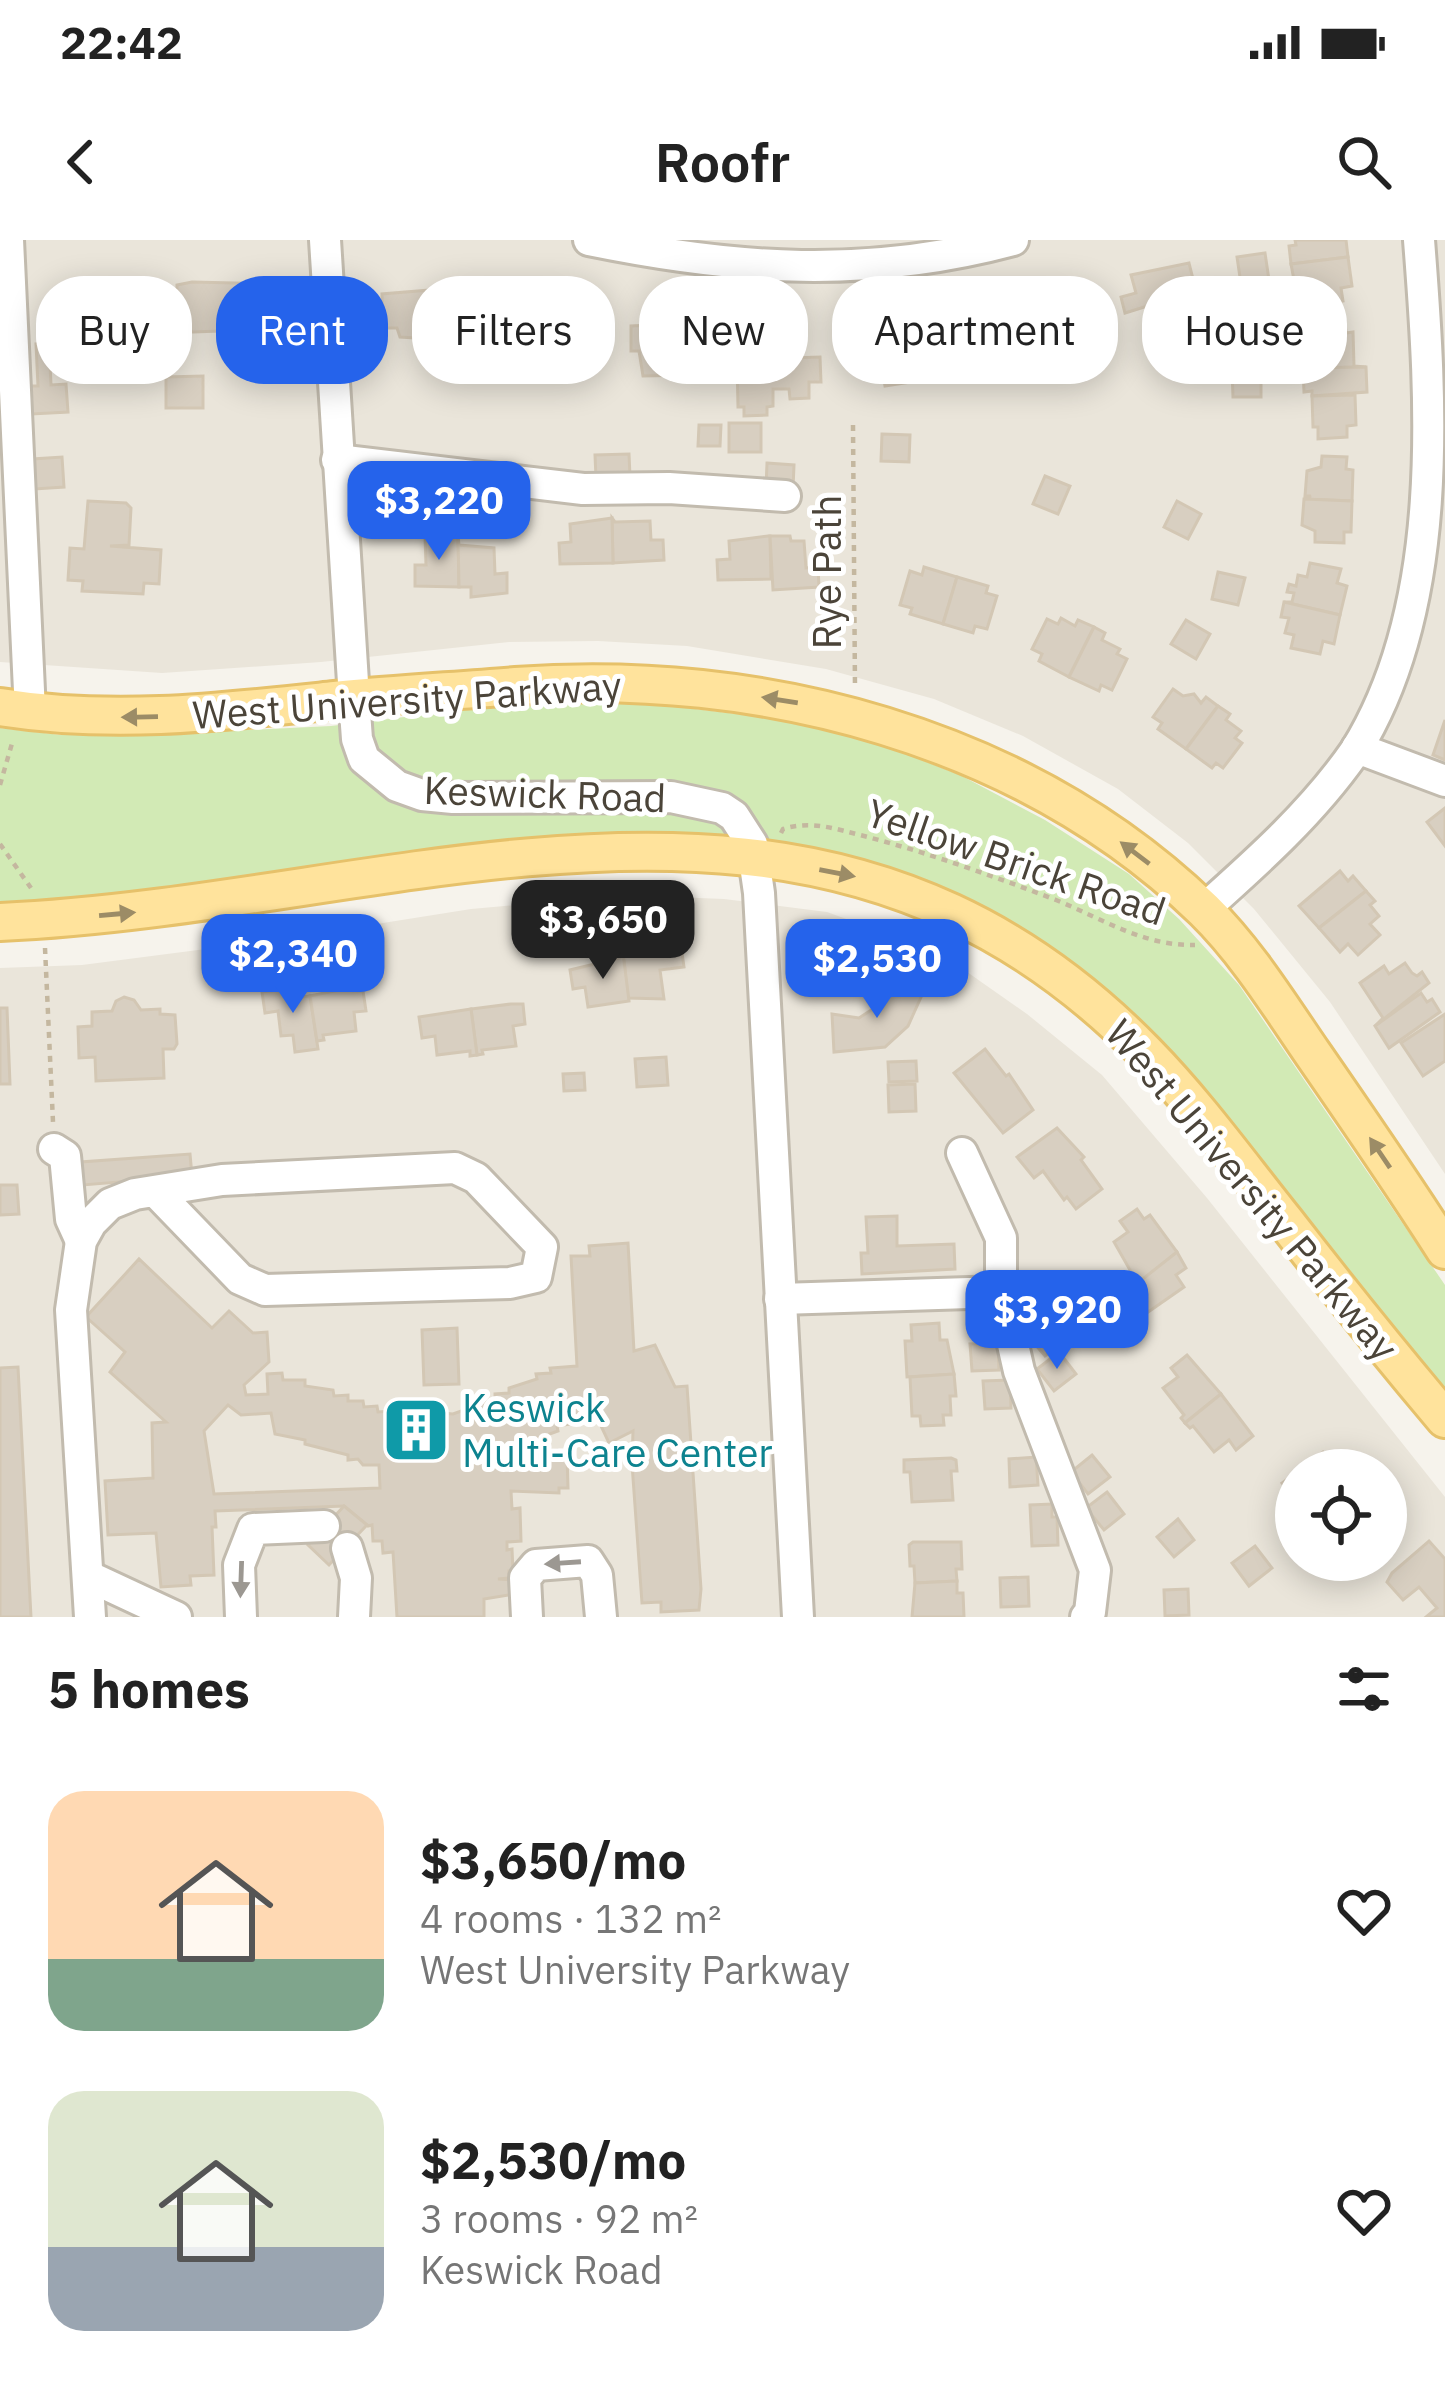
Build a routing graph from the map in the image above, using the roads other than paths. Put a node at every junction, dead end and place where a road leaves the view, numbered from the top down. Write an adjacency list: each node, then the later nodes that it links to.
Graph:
1 (8, 240): 9 (street)
2 (325, 240): 6 (street, Keswick Road)
3 (589, 240): 4 (street)
4 (1013, 240)
5 (1419, 240): 10 (street)
6 (337, 460): 7 (street); 8 (street, Keswick Road)
7 (785, 496)
8 (354, 698): 9 (main road, West University Parkway, one-way to 9); 12 (street, Keswick Road); 14 (main road, West University Parkway, one-way to 8)
9 (15, 716)
10 (1358, 748): 11 (street); 14 (street)
11 (1445, 781)
12 (756, 857): 13 (main road, West University Parkway, one-way to 12); 21 (street); 22 (main road, West University Parkway, one-way to 22)
13 (0, 922)
14 (1203, 927): 19 (main road, West University Parkway, one-way to 14)
15 (54, 1149): 18 (street)
16 (962, 1153): 20 (street)
17 (158, 1193): 17 (street); 18 (street)
18 (81, 1240): 25 (street)
19 (1445, 1250)
20 (1001, 1292): 21 (street); 33 (street)
21 (780, 1298): 32 (street)
22 (1445, 1419)
23 (324, 1526): 28 (street, one-way to 28)
24 (347, 1548): 29 (street)
25 (88, 1576): 26 (street); 27 (street)
26 (161, 1613)
27 (90, 1617)
28 (241, 1617)
29 (354, 1617)
30 (526, 1617): 31 (street, one-way to 30)
31 (601, 1617)
32 (798, 1617)
33 (1086, 1617)

